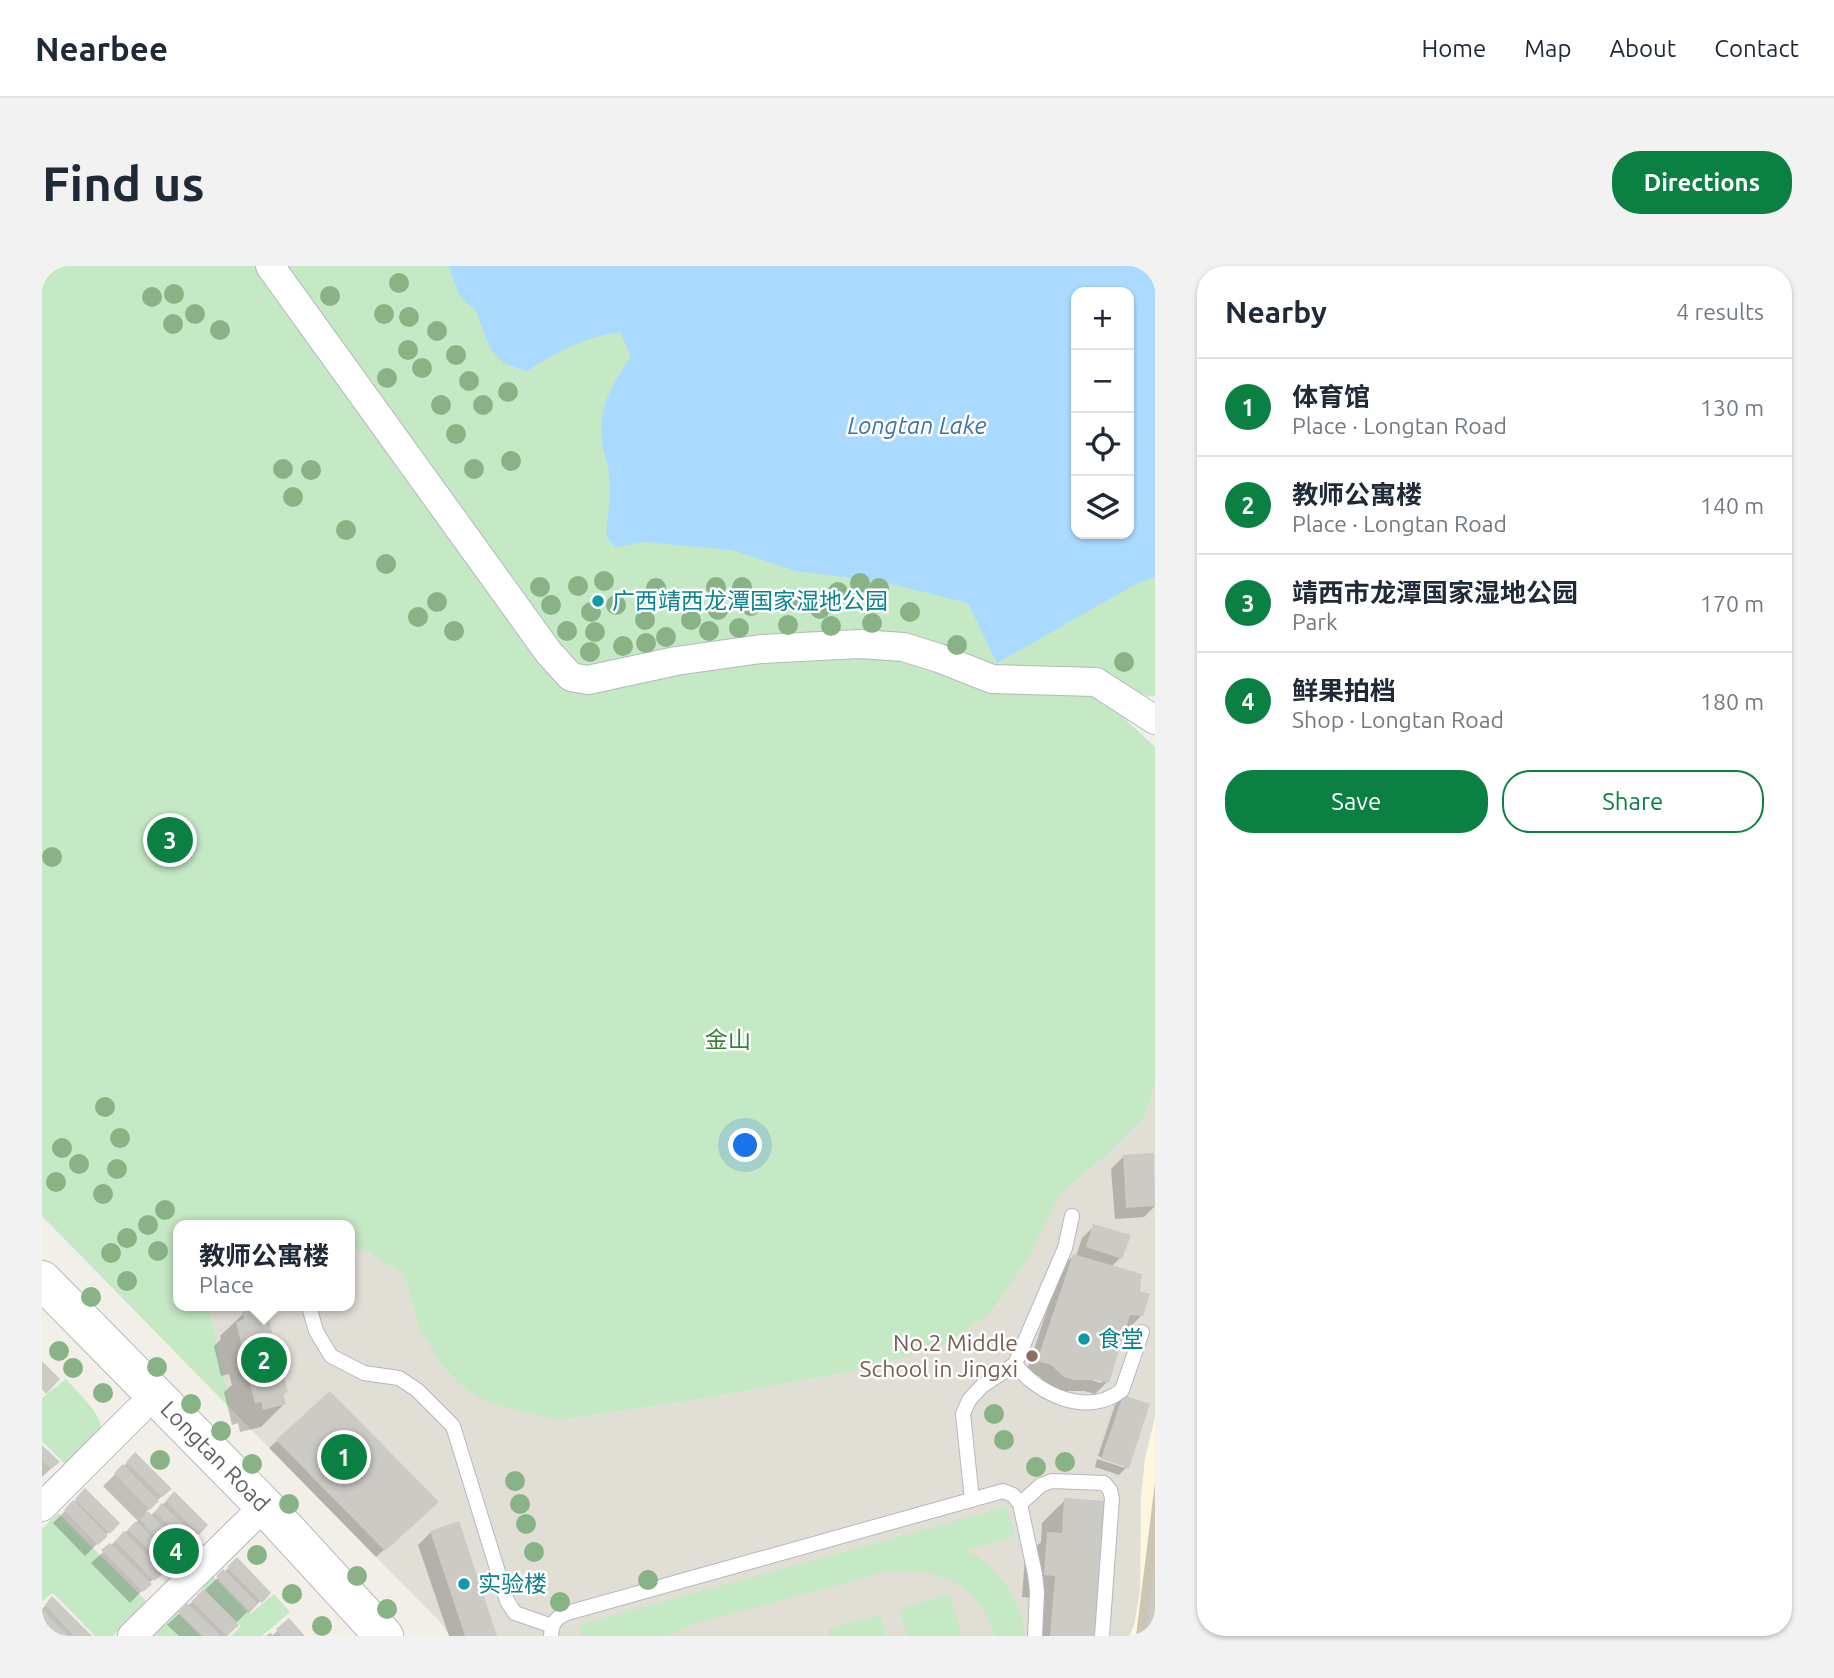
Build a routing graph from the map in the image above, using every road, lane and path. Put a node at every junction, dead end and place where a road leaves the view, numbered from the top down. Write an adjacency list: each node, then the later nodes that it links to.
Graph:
1 (270, 266): 2 (street)
2 (1155, 720)
3 (1072, 1216): 8 (lane)
4 (42, 1280): 17 (main road, Longtan Road)
5 (310, 1311): 14 (lane)
6 (42, 1312): 9 (main road, Longtan Road)
7 (1142, 1332): 8 (lane)
8 (1014, 1364): 10 (lane)
9 (138, 1411): 12 (street); 13 (main road, Longtan Road)
10 (972, 1500): 11 (lane); 14 (lane)
11 (1020, 1504): 18 (lane); 19 (lane)
12 (42, 1507)
13 (249, 1521): 15 (street); 16 (main road, Longtan Road)
14 (552, 1631)
15 (132, 1636)
16 (360, 1636)
17 (384, 1636)
18 (1035, 1636)
19 (1102, 1636)

